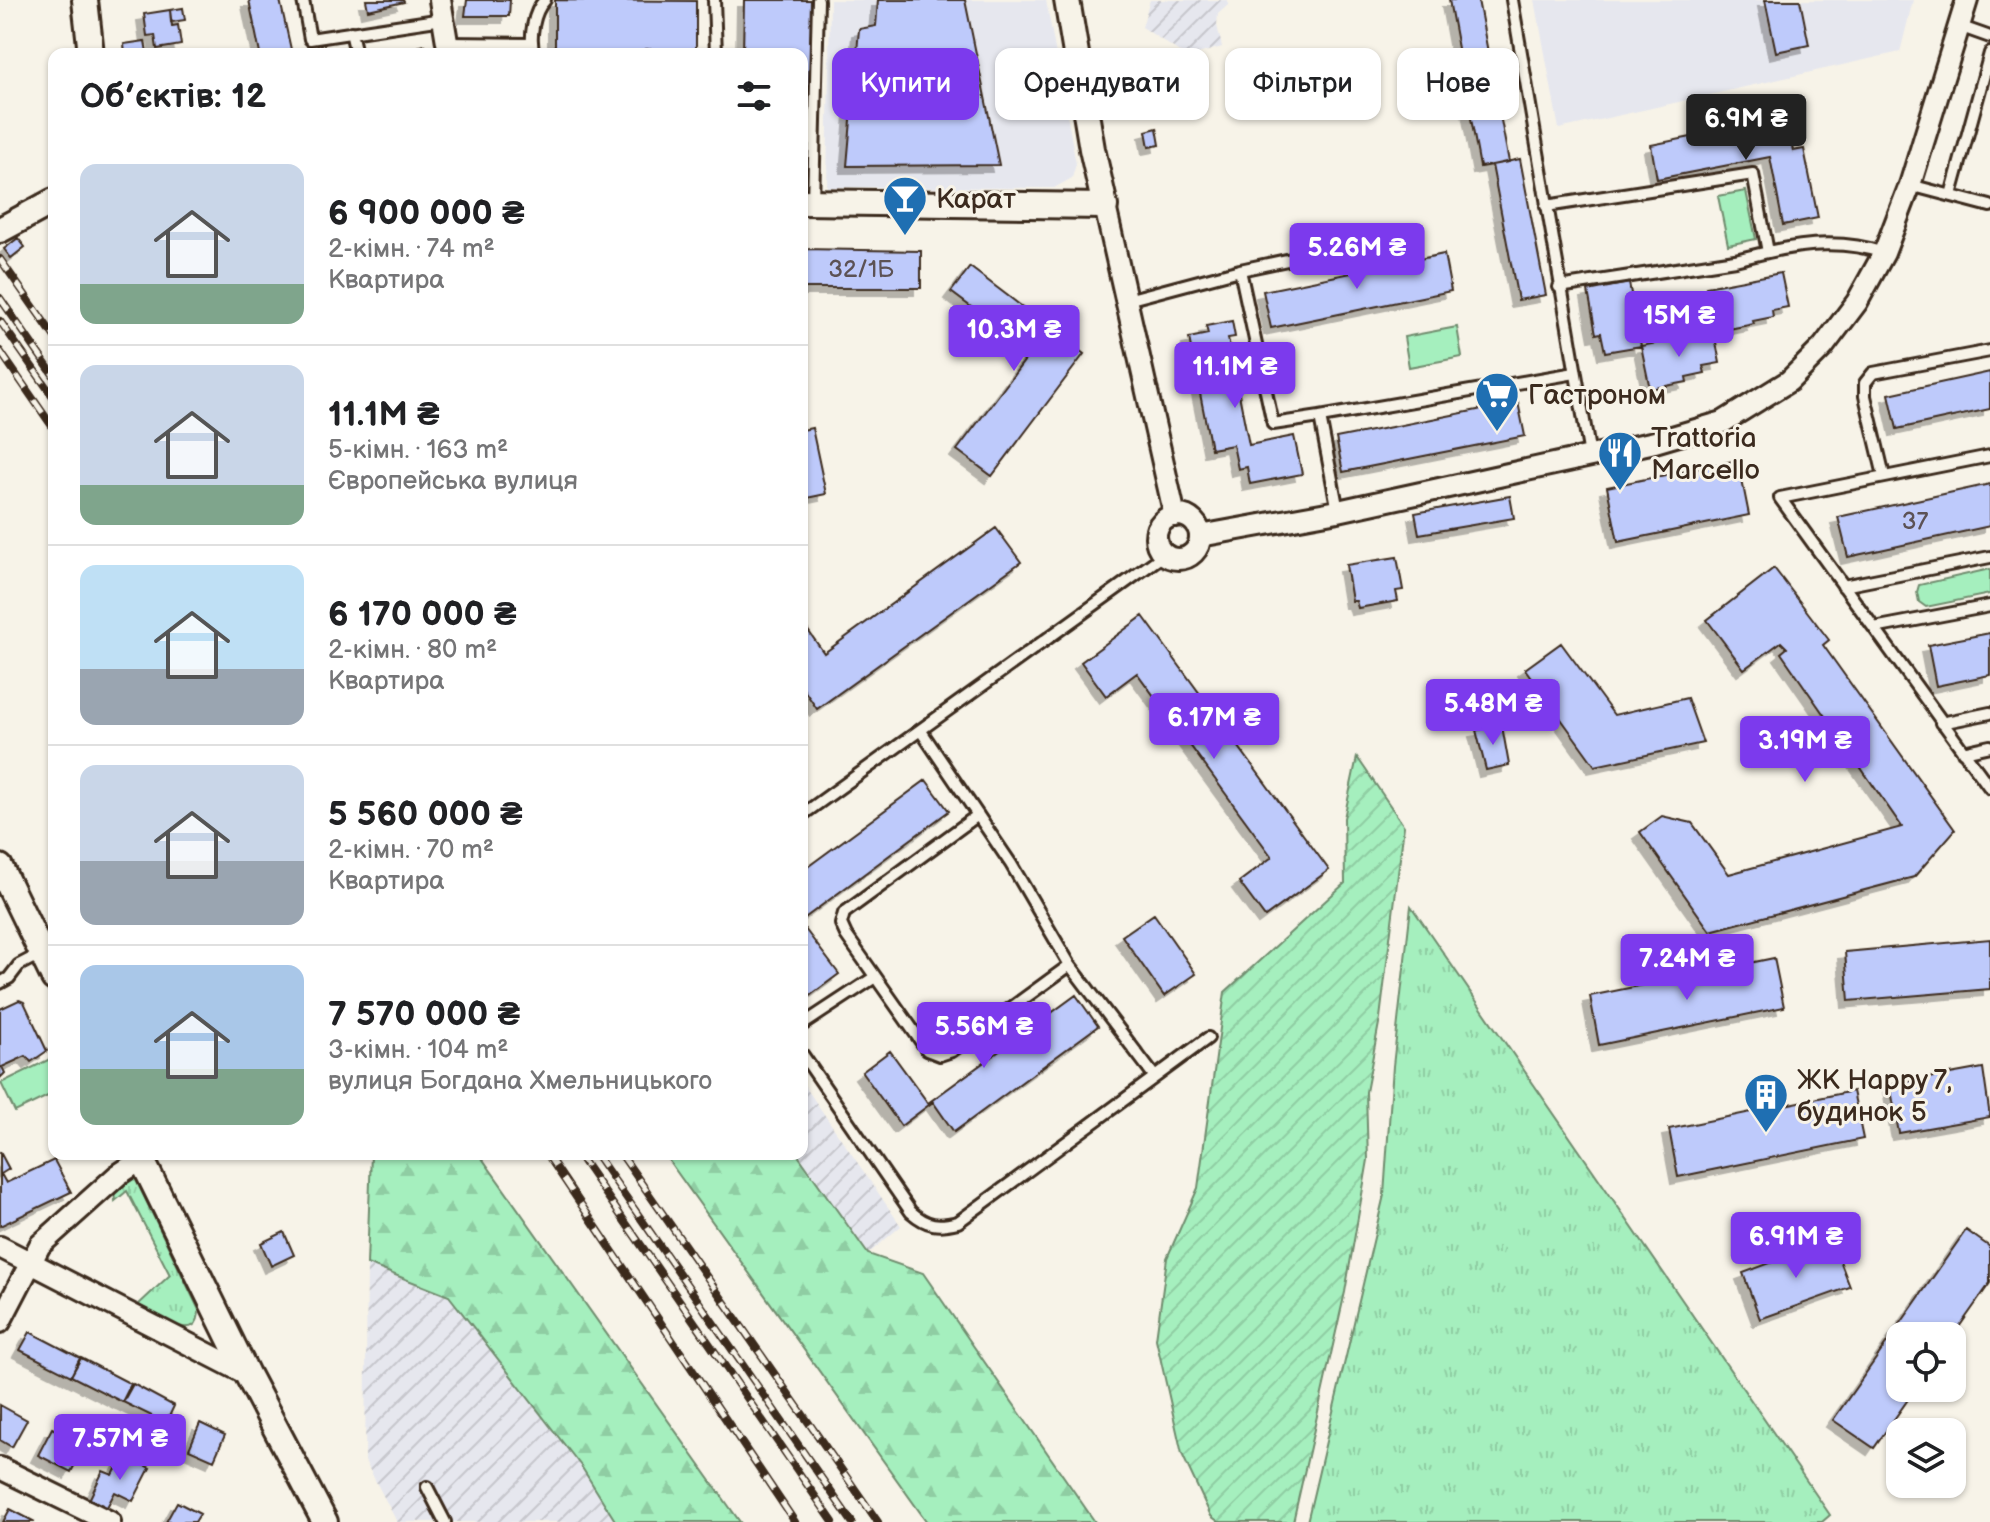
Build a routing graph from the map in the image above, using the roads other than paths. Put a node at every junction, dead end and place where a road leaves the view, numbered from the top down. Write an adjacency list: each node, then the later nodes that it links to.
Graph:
1 (85, 0): 13 (street)
2 (303, 0): 11 (lane)
3 (545, 0): 16 (lane)
4 (714, 0): 17 (lane)
5 (818, 0): 21 (lane)
6 (1067, 0): 23 (street)
7 (1512, 0): 24 (lane)
8 (1967, 0): 10 (street)
9 (441, 10): 11 (lane); 15 (street)
10 (1959, 26): 12 (lane); 19 (street)
11 (351, 32): 14 (lane)
12 (1990, 37)
13 (90, 48)
14 (355, 48)
15 (448, 48)
16 (532, 48)
17 (716, 48)
18 (1990, 53): 20 (lane)
19 (1910, 185): 20 (lane); 29 (street)
20 (1951, 195): 25 (lane)
21 (808, 202): 23 (street)
22 (48, 204): 26 (street)
23 (1105, 206): 32 (street)
24 (1546, 206): 28 (lane); 31 (lane)
25 (1990, 206)
26 (1, 230)
27 (1409, 234): 30 (lane)
28 (1768, 252): 29 (lane); 31 (lane)
29 (1884, 253): 36 (street)
30 (1240, 270): 32 (lane); 35 (lane)
31 (1559, 287): 34 (lane)
32 (1127, 300): 40 (street)
33 (1990, 351): 38 (lane)
34 (1575, 373): 35 (lane); 36 (lane)
35 (1320, 417): 39 (lane)
36 (1590, 456): 39 (street)
37 (1990, 456): 38 (lane)
38 (1884, 476): 44 (lane)
39 (1338, 511): 41 (street)
40 (1175, 516): 41 (street); 42 (street)
41 (1200, 536): 42 (street)
42 (1165, 554): 49 (lane)
43 (1990, 557): 44 (lane)
44 (1843, 586): 46 (lane)
45 (1990, 606): 46 (lane)
46 (1874, 628): 48 (lane)
47 (1990, 713): 48 (lane)
48 (1941, 723): 51 (lane)
49 (921, 731): 53 (lane); 54 (lane)
50 (1990, 746): 51 (lane)
51 (1963, 752): 52 (lane)
52 (1990, 788)
53 (808, 811)
54 (978, 815): 57 (lane); 59 (lane)
55 (0, 867): 56 (street)
56 (42, 953): 58 (street); 60 (lane)
57 (1070, 965): 59 (lane); 64 (lane)
58 (48, 966)
59 (875, 977): 61 (lane)
60 (0, 983)
61 (808, 1021)
62 (1208, 1038): 64 (lane)
63 (808, 1063): 64 (lane)
64 (1155, 1077)
65 (136, 1160): 68 (street)
66 (143, 1160): 70 (street)
67 (0, 1247): 68 (street)
68 (30, 1262): 69 (street); 70 (street)
69 (0, 1322)
70 (247, 1374): 74 (street)
71 (0, 1468): 73 (street)
72 (427, 1487): 75 (lane)
73 (110, 1522)
74 (325, 1522)
75 (445, 1522)

